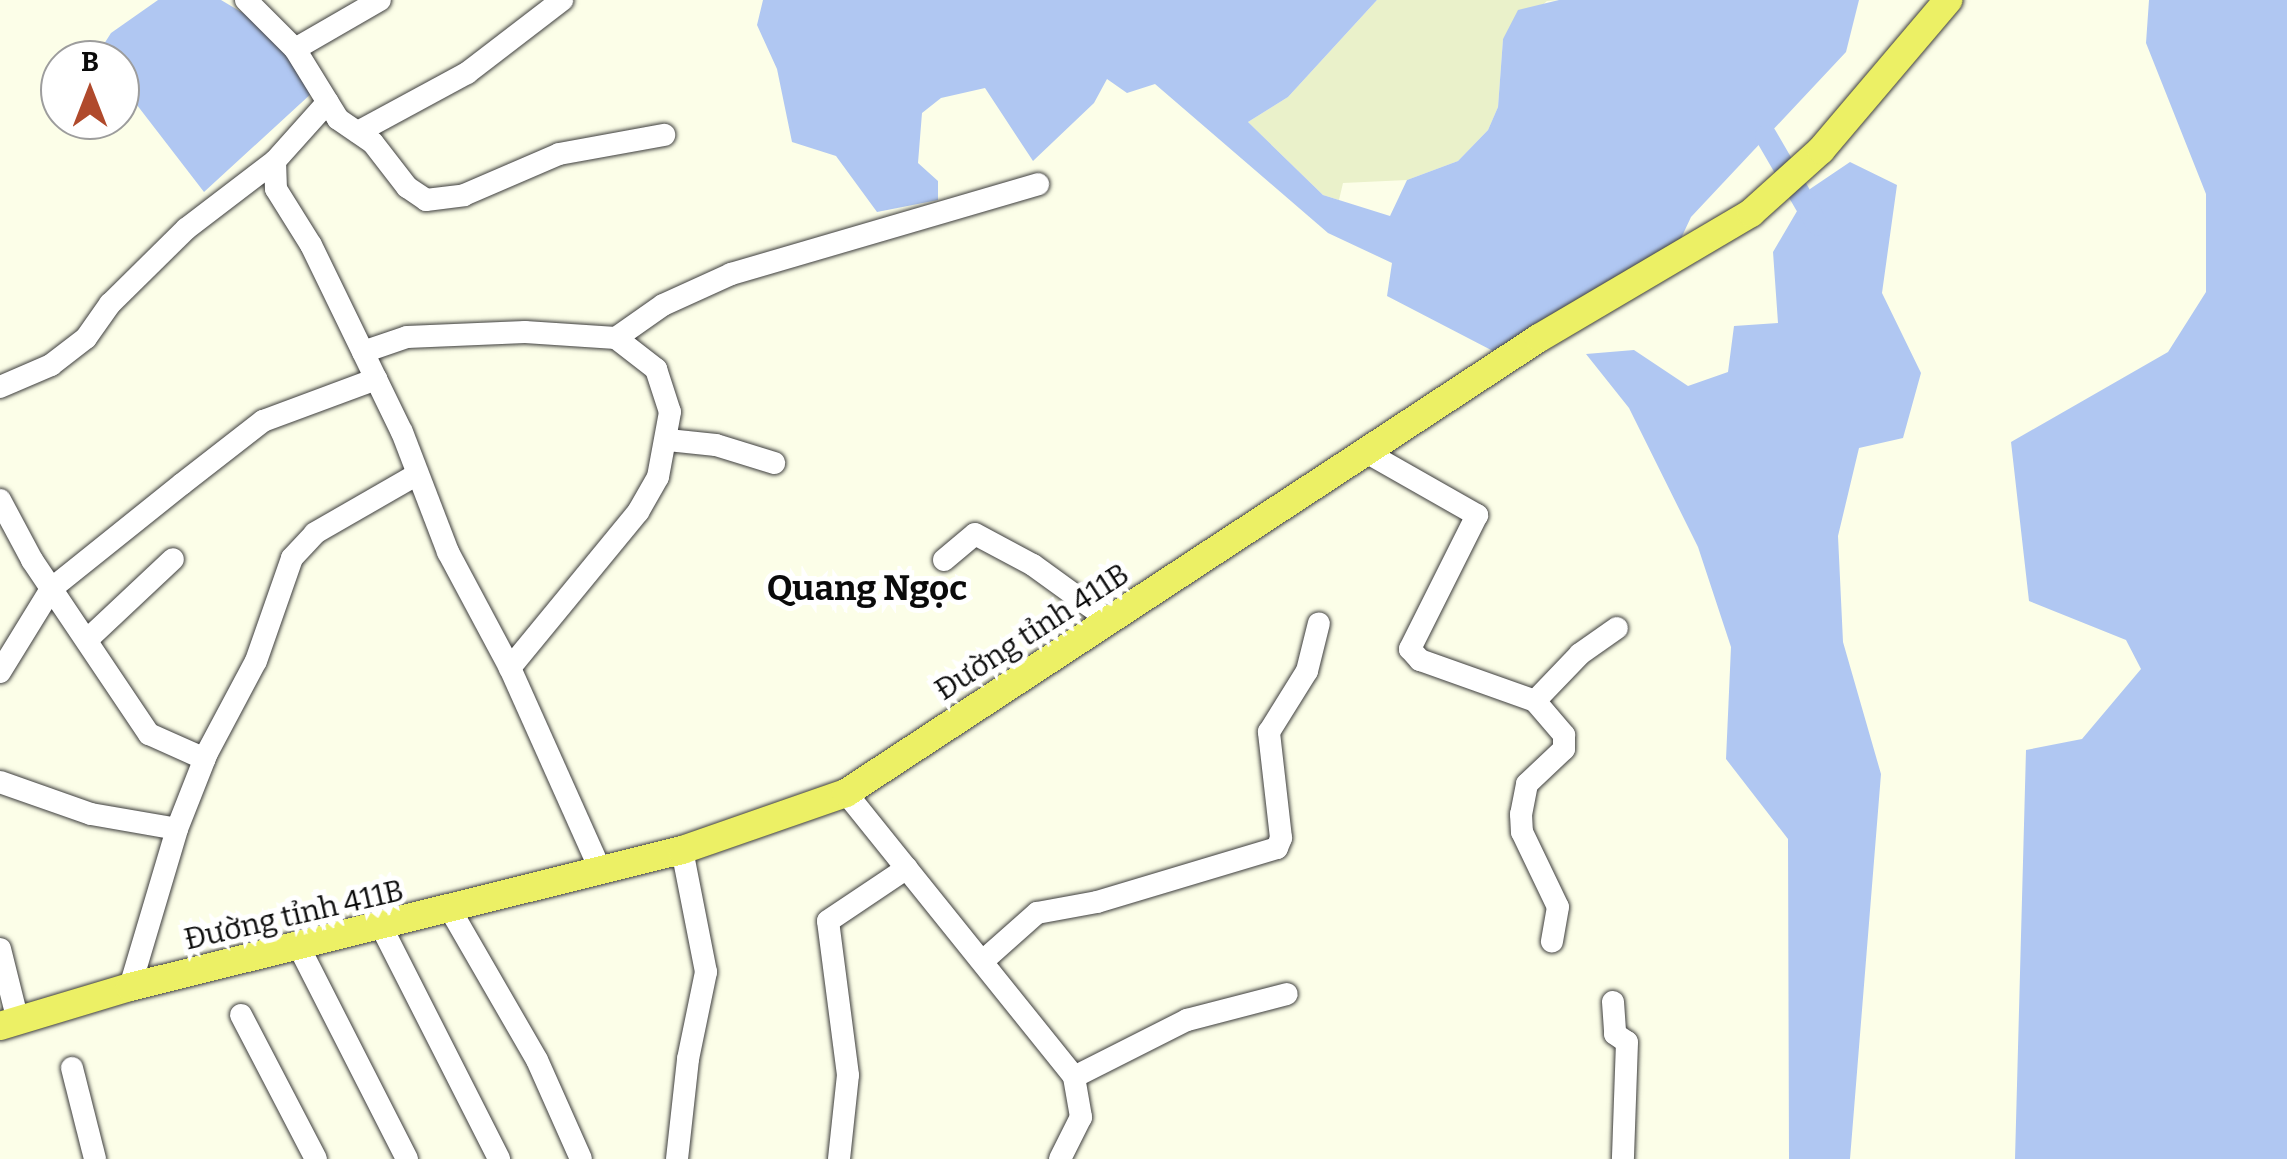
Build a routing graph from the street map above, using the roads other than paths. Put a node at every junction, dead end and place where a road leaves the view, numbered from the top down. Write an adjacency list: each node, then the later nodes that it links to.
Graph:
1 (246, 0): 5 (street)
2 (380, 0): 5 (street)
3 (562, 0): 7 (street)
4 (1948, 0): 16 (main road, Đường tỉnh 411B)
5 (296, 49): 6 (street)
6 (328, 102): 7 (street); 9 (street)
7 (358, 132): 8 (street)
8 (664, 135)
9 (275, 162): 12 (street); 14 (street)
10 (1038, 184): 11 (street)
11 (616, 338): 12 (street); 15 (street)
12 (362, 352): 13 (street)
13 (376, 379): 18 (street); 22 (street)
14 (0, 387)
15 (668, 440): 17 (street); 27 (street)
16 (1366, 452): 23 (main road, Đường tỉnh 411B); 29 (street)
17 (774, 463)
18 (416, 475): 27 (street); 30 (street)
19 (0, 500): 22 (street)
20 (173, 559): 26 (street)
21 (944, 560): 23 (street)
22 (51, 589): 26 (street); 28 (street)
23 (1109, 620): 32 (main road, Đường tỉnh 411B)
24 (1318, 623): 42 (street)
25 (1617, 628): 29 (street)
26 (89, 638): 30 (street)
27 (510, 668): 36 (street)
28 (0, 672)
29 (1534, 701): 39 (street)
30 (204, 760): 33 (street)
31 (0, 782): 33 (street)
32 (846, 793): 34 (main road, Đường tỉnh 411B); 35 (street)
33 (177, 830): 43 (street)
34 (682, 850): 36 (main road, Đường tỉnh 411B); 55 (street)
35 (907, 868): 42 (street); 56 (street)
36 (600, 870): 37 (main road, Đường tỉnh 411B)
37 (450, 911): 38 (main road, Đường tỉnh 411B); 54 (street)
38 (382, 928): 40 (main road, Đường tỉnh 411B); 53 (street)
39 (1552, 941)
40 (299, 947): 43 (main road, Đường tỉnh 411B); 52 (street)
41 (0, 949): 47 (street)
42 (984, 960): 49 (street)
43 (130, 987): 47 (main road, Đường tỉnh 411B)
44 (1287, 994): 49 (street)
45 (1613, 1002): 58 (street)
46 (241, 1015): 51 (street)
47 (9, 1022)
48 (72, 1068): 50 (street)
49 (1074, 1078): 57 (street)
50 (95, 1159)
51 (316, 1159)
52 (408, 1159)
53 (499, 1159)
54 (581, 1159)
55 (677, 1159)
56 (840, 1159)
57 (1060, 1159)
58 (1623, 1159)

